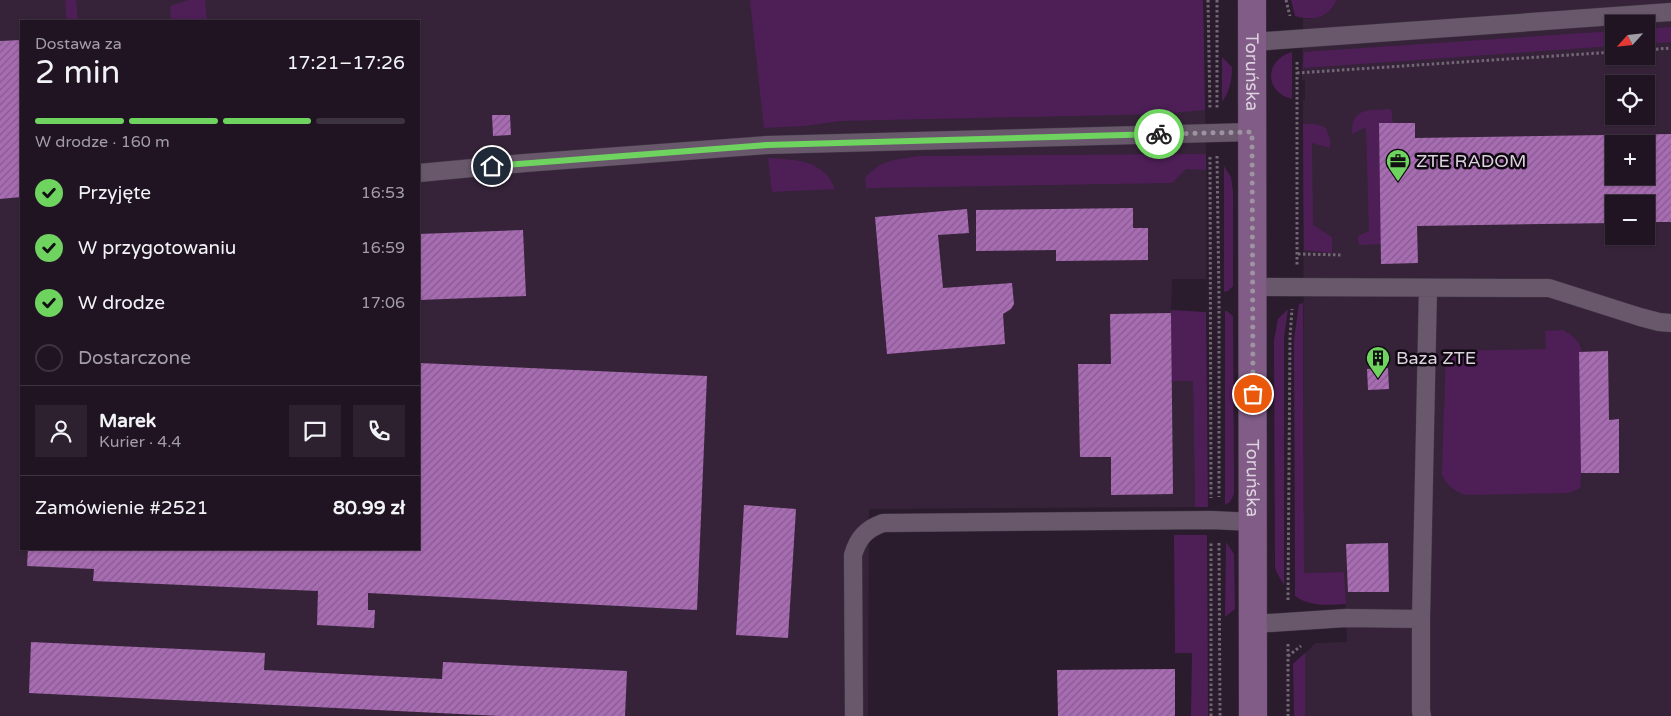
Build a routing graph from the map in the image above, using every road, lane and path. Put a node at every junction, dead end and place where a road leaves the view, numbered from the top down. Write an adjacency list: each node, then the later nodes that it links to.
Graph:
1 (1208, 0): 12 (path)
2 (1216, 0): 12 (path)
3 (1252, 0): 7 (street, Toruńska)
4 (1286, 0): 6 (path)
5 (1671, 12): 6 (lane)
6 (1297, 39): 7 (lane); 11 (path)
7 (1252, 42): 13 (street, Toruńska)
8 (1671, 48): 9 (path)
9 (1655, 49)
10 (1605, 53): 11 (path)
11 (1297, 73): 15 (path)
12 (1214, 132): 13 (lane); 14 (lane); 21 (path); 21 (path)
13 (1252, 132): 17 (street, Toruńska)
14 (420, 173)
15 (1298, 254): 16 (path); 18 (path)
16 (1343, 255)
17 (1253, 287): 18 (lane); 22 (street, Toruńska)
18 (1294, 287): 19 (lane); 24 (path)
19 (1428, 288): 20 (lane); 23 (lane)
20 (1671, 323)
21 (1215, 520): 22 (lane); 26 (lane); 27 (path); 28 (path)
22 (1253, 522): 25 (street, Toruńska)
23 (1421, 619): 24 (lane); 31 (lane)
24 (1288, 622): 25 (lane); 30 (path)
25 (1253, 624): 29 (street, Toruńska)
26 (854, 716)
27 (1211, 716)
28 (1220, 716)
29 (1253, 716)
30 (1288, 716)
31 (1422, 716)

